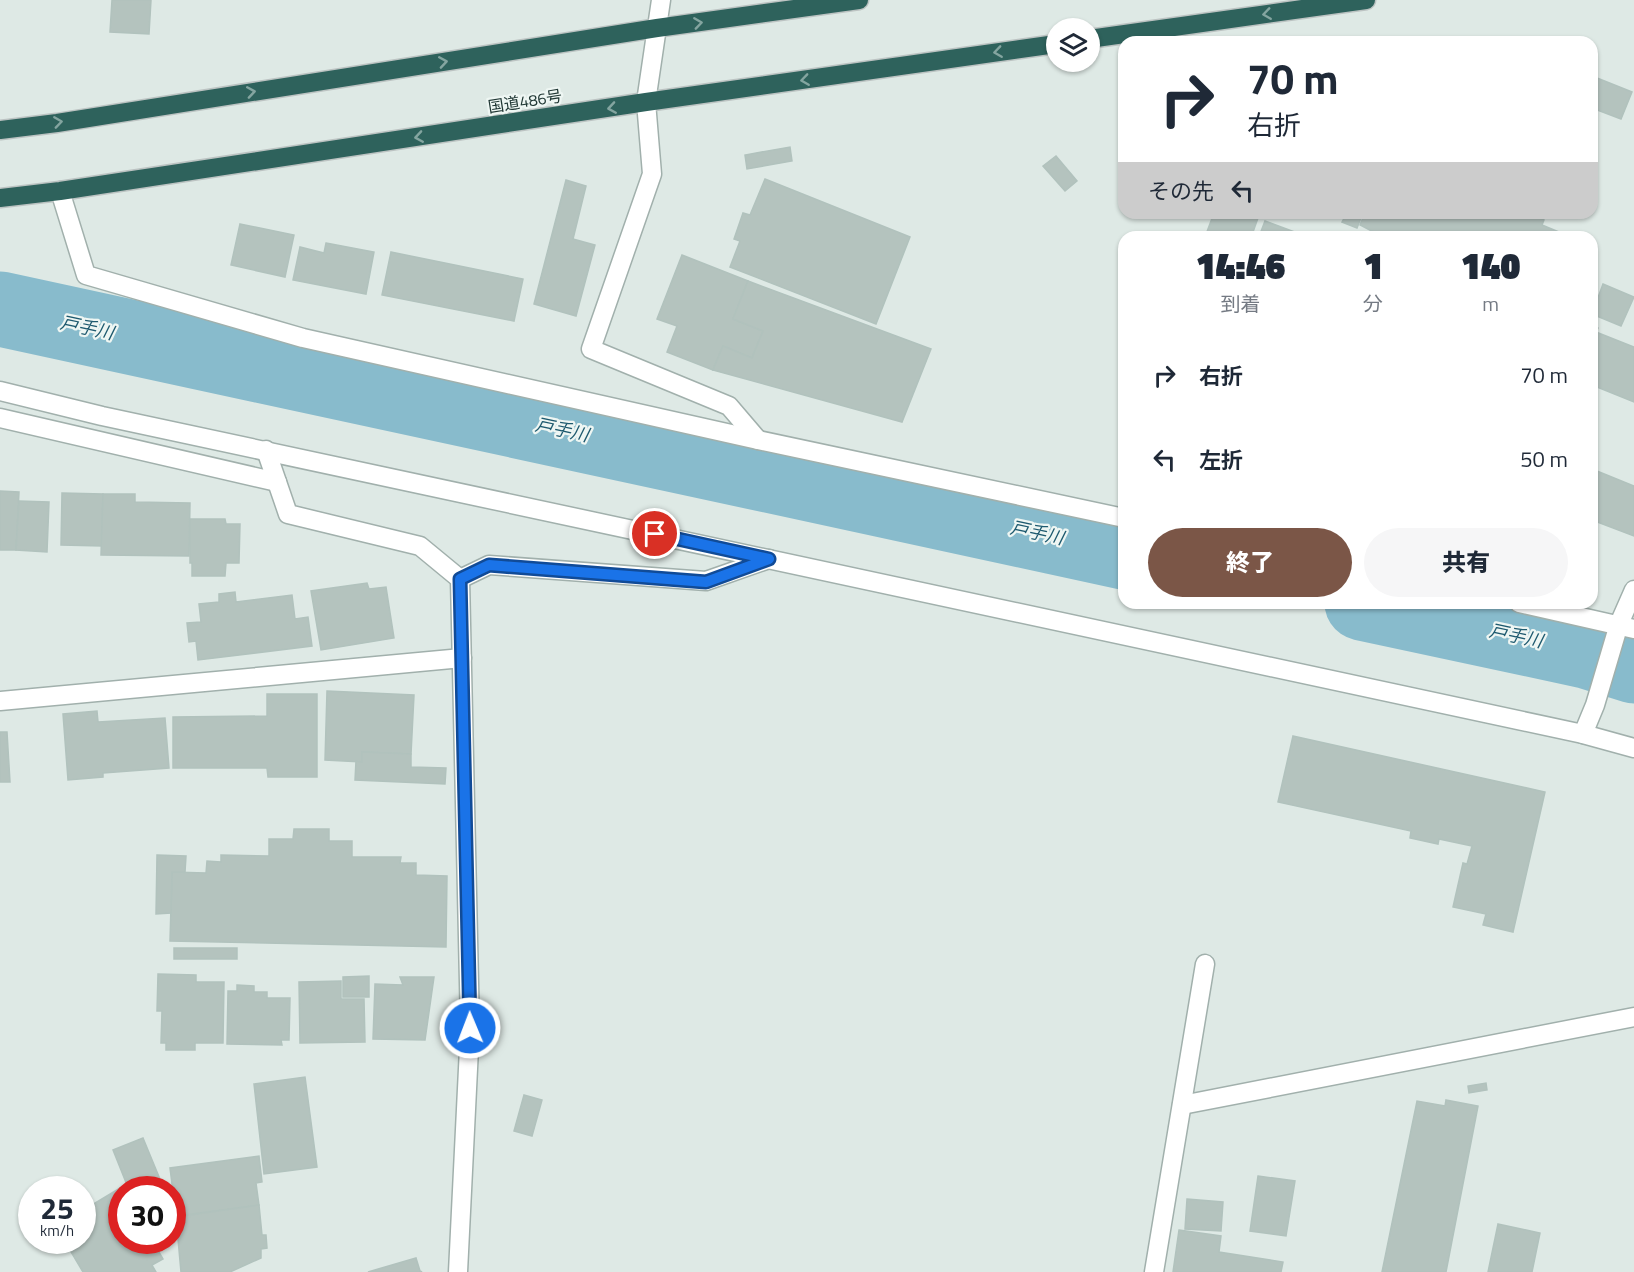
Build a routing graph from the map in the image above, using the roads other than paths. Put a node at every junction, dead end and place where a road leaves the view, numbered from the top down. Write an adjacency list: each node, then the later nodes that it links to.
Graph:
1 (661, 0): 4 (street)
2 (859, 0): 4 (highway, one-way to 2)
3 (1366, 0): 5 (highway, one-way to 5)
4 (657, 28): 7 (street); 8 (highway, one-way to 4)
5 (1100, 37)
6 (1046, 45): 7 (highway, 国道486号, one-way to 7)
7 (646, 102): 9 (highway, 国道486号, one-way to 9); 13 (street)
8 (0, 130)
9 (60, 191): 10 (highway, 国道486号); 13 (street)
10 (0, 198)
11 (0, 391): 14 (street)
12 (0, 418): 15 (street)
13 (758, 440): 16 (street)
14 (266, 450): 15 (street); 17 (street)
15 (277, 482): 18 (street)
16 (1118, 517)
17 (769, 559): 18 (street); 24 (street)
18 (460, 579): 22 (street)
19 (1634, 590): 21 (street)
20 (1546, 609): 21 (street)
21 (1626, 627): 24 (street)
22 (462, 658): 23 (street); 29 (street)
23 (0, 701)
24 (1583, 734): 25 (street)
25 (1634, 748)
26 (1206, 964): 28 (street)
27 (1634, 1017): 28 (street)
28 (1182, 1105): 30 (street)
29 (458, 1272)
30 (1154, 1272)

